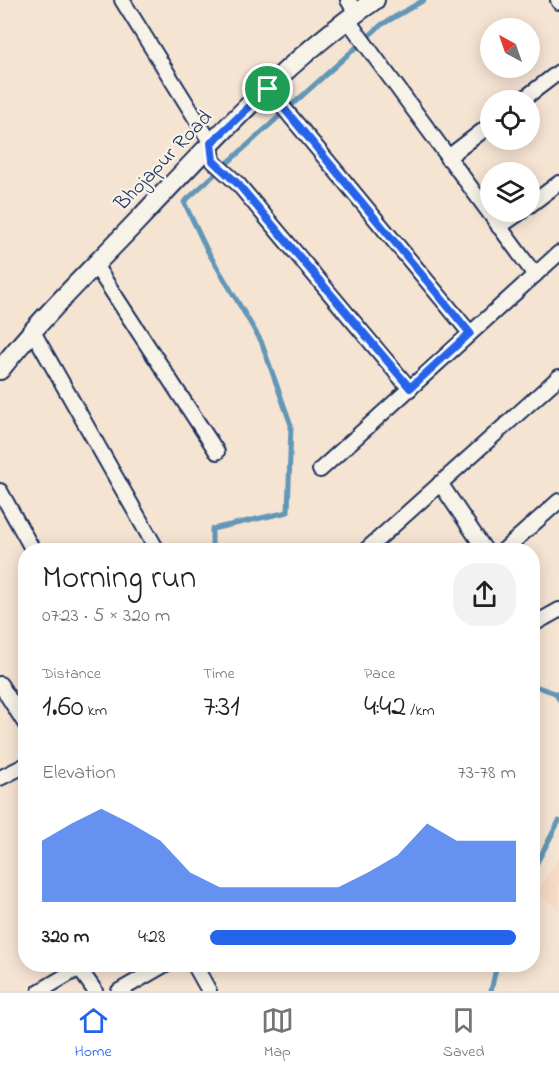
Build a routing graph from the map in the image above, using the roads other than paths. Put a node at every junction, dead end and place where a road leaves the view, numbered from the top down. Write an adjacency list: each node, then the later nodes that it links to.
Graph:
1 (122, 0): 8 (street)
2 (375, 0): 3 (street, Bhojapur Road)
3 (352, 16): 6 (street, Bhojapur Road); 9 (street)
4 (559, 72): 5 (street)
5 (535, 90)
6 (272, 95): 8 (street, Bhojapur Road); 18 (street)
7 (480, 132): 9 (street)
8 (212, 152): 15 (street, Bhojapur Road); 21 (street)
9 (447, 158): 13 (street)
10 (559, 183): 11 (street)
11 (540, 197)
12 (506, 222): 13 (street)
13 (499, 227): 16 (street)
14 (559, 253): 16 (street)
15 (95, 265): 17 (street, Bhojapur Road); 22 (street)
16 (535, 275): 18 (street)
17 (32, 330): 19 (street, Bhojapur Road); 28 (street)
18 (470, 333): 21 (street)
19 (0, 370)
20 (559, 376): 24 (street)
21 (410, 388): 23 (street)
22 (217, 452)
23 (320, 470)
24 (440, 483): 29 (street); 30 (street)
25 (0, 491): 27 (street)
26 (559, 501): 31 (street)
27 (29, 543)
28 (153, 543)
29 (374, 543)
30 (479, 543)
31 (512, 543)
32 (559, 610): 33 (street)
33 (540, 621)
34 (0, 684): 35 (street)
35 (18, 712)
36 (18, 769): 37 (street)
37 (0, 778)
38 (72, 972): 42 (street)
39 (82, 972): 43 (street)
40 (152, 972): 44 (street)
41 (198, 972): 45 (street)
42 (40, 991)
43 (95, 991)
44 (119, 991)
45 (209, 991)

